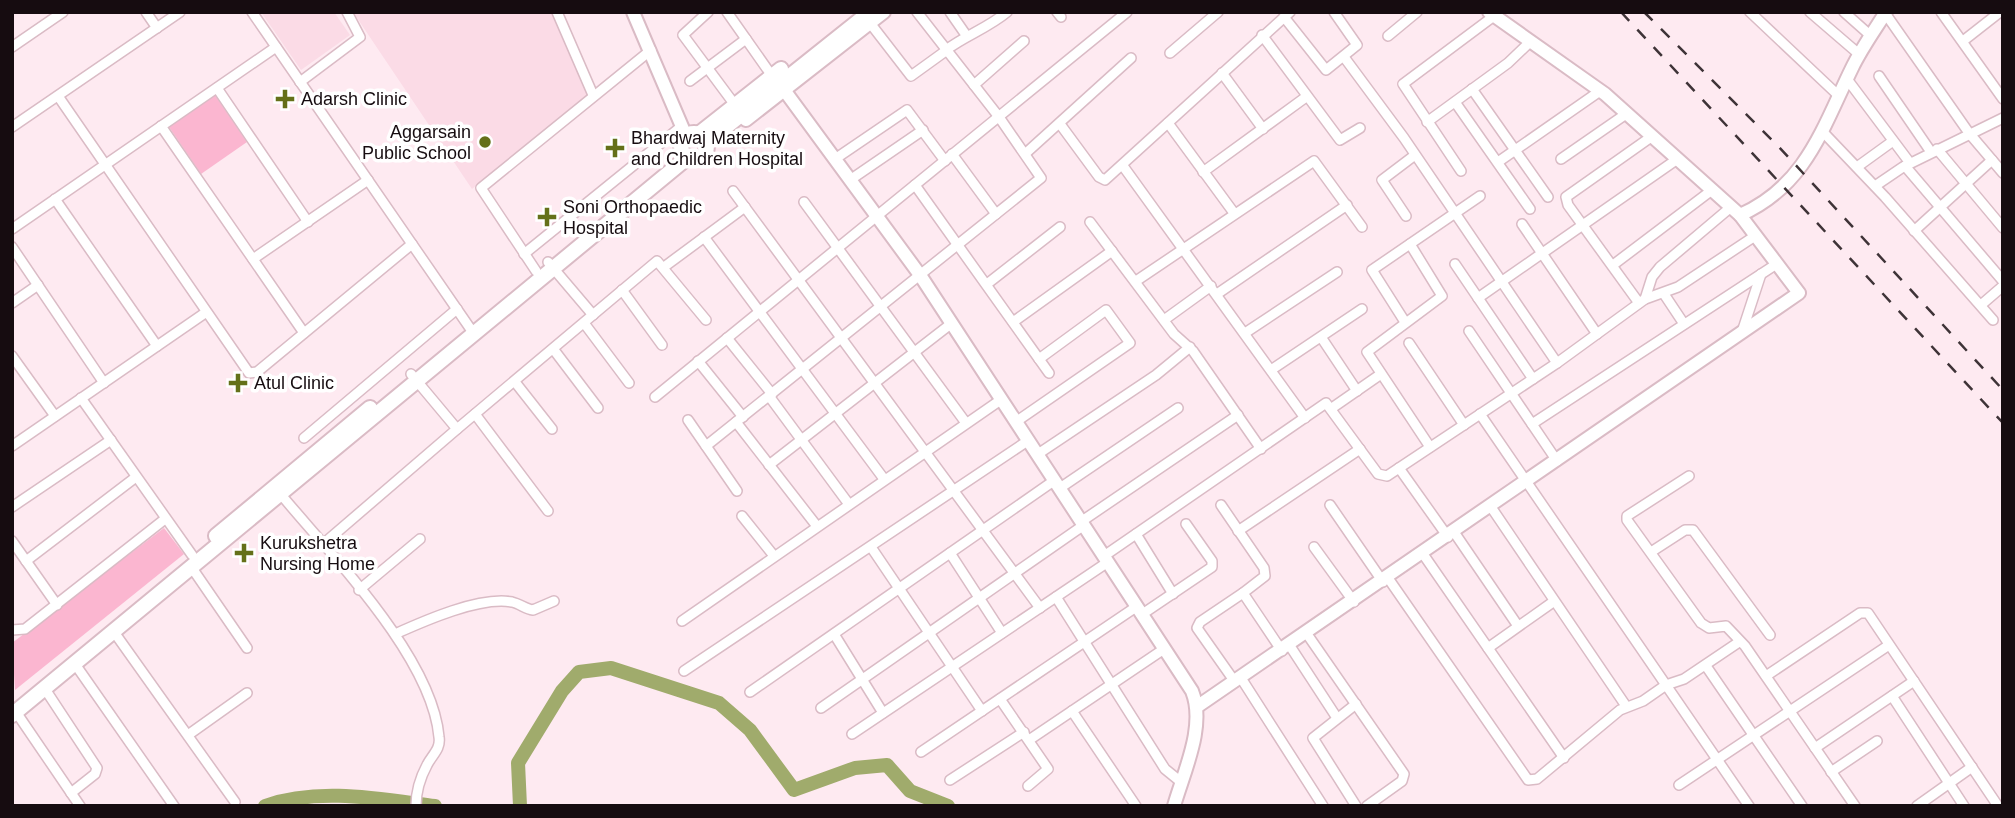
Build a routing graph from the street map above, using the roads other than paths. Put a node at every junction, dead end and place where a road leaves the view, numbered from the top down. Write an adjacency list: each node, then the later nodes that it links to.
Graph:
1 (63, 12): 38 (street)
2 (146, 12): 29 (street)
3 (180, 12): 29 (street)
4 (252, 12): 39 (street)
5 (347, 12): 51 (street)
6 (557, 12): 58 (street)
7 (633, 12): 40 (street)
8 (708, 12): 46 (street)
9 (743, 12): 27 (street)
10 (855, 12): 52 (main road)
11 (884, 12): 28 (street)
12 (917, 12): 41 (street)
13 (950, 12): 30 (street)
14 (1007, 12): 30 (street)
15 (1127, 12): 66 (street)
16 (1219, 12): 42 (street)
17 (1334, 12): 44 (street)
18 (1417, 12): 32 (street)
19 (1750, 12): 60 (street)
20 (1810, 12): 43 (street)
21 (1844, 12): 33 (street)
22 (1941, 12): 37 (street)
23 (2000, 12): 37 (street)
24 (1885, 13): 33 (street); 77 (street)
25 (1492, 14): 36 (street); 68 (street)
26 (1287, 15): 31 (street); 44 (street)
27 (730, 16): 34 (street)
28 (870, 18): 41 (street); 52 (main road)
29 (157, 28): 59 (street)
30 (966, 34): 41 (street)
31 (1262, 35): 47 (street); 61 (street)
32 (1388, 36)
33 (1871, 36): 43 (street)
34 (746, 39): 46 (street); 52 (street)
35 (1024, 41): 53 (street)
36 (1531, 41): 56 (street); 57 (street)
37 (1963, 41): 54 (street)
38 (12, 47)
39 (276, 47): 51 (street); 55 (street)
40 (651, 50): 58 (street); 78 (street)
41 (947, 50): 53 (street)
42 (1171, 53)
43 (1860, 55): 49 (street)
44 (1344, 57): 85 (street)
45 (1131, 58): 70 (street)
46 (707, 68): 50 (street); 64 (street)
47 (1222, 73): 69 (street); 74 (street)
48 (1878, 76): 82 (street)
49 (1847, 79): 60 (street); 80 (street)
50 (690, 81)
51 (300, 82): 99 (street)
52 (779, 83): 64 (main road); 78 (main road); 87 (street)
53 (974, 85): 66 (street)
54 (1999, 86): 62 (street)
55 (217, 88): 71 (street); 120 (street)
56 (1472, 89): 63 (street); 81 (street)
57 (1600, 91): 65 (street); 81 (street)
58 (593, 95): 139 (street)
59 (58, 96): 72 (street); 92 (street)
60 (1839, 96): 76 (street)
61 (1307, 97): 73 (street); 74 (street)
62 (2003, 99)
63 (1455, 102): 68 (street); 91 (street)
64 (735, 105): 78 (main road)
65 (1626, 114): 79 (street); 88 (street)
66 (999, 117): 83 (street); 86 (street)
67 (2003, 118): 77 (street)
68 (1427, 122): 96 (street)
69 (1168, 123): 94 (street); 97 (street)
70 (1060, 124): 83 (street); 94 (street)
71 (161, 126): 92 (street); 140 (street)
72 (12, 127)
73 (1360, 128)
74 (1263, 129): 97 (street)
75 (923, 130): 86 (street); 87 (street); 100 (street)
76 (1822, 131): 95 (street); 114 (street)
77 (1969, 133): 82 (street); 90 (street)
78 (696, 137): 84 (main road); 84 (main road); 139 (street)
79 (1651, 137): 89 (street); 123 (street)
80 (1893, 141): 93 (street); 95 (street)
81 (1515, 150): 91 (street); 107 (street)
82 (1934, 151): 93 (street); 103 (street)
83 (1026, 153): 116 (street)
84 (685, 154): 144 (main road)
85 (1415, 155): 117 (street); 119 (street)
86 (948, 158): 101 (street); 116 (street)
87 (835, 159): 100 (street)
88 (1561, 159)
89 (1676, 160): 104 (street); 123 (street)
90 (1992, 160): 98 (street); 103 (street)
91 (1498, 162): 113 (street)
92 (104, 165): 108 (street); 166 (street)
93 (1907, 165): 102 (street); 112 (street)
94 (1123, 166): 135 (street)
95 (1857, 167): 102 (street)
96 (1461, 171)
97 (1203, 172): 115 (street)
98 (2003, 173)
99 (368, 180): 120 (street); 131 (street)
100 (850, 180): 118 (street)
101 (915, 185): 118 (street); 133 (street)
102 (1875, 186): 128 (street)
103 (1966, 186): 112 (street); 126 (street)
104 (1712, 190): 114 (street); 142 (street)
105 (733, 191): 111 (street)
106 (1480, 196): 117 (street)
107 (1548, 197)
108 (55, 199): 127 (street); 187 (street)
109 (804, 202): 136 (street)
110 (1347, 205): 115 (street); 125 (street); 156 (street)
111 (745, 207): 130 (street); 149 (street)
112 (1940, 208): 128 (street); 152 (street)
113 (1530, 209)
114 (1736, 211): 129 (street); 159 (street)
115 (1234, 213): 135 (street)
116 (996, 214): 133 (street)
117 (1455, 214): 132 (street); 151 (street)
118 (877, 216): 136 (street); 148 (street)
119 (1406, 216)
120 (307, 222): 140 (street)
121 (1090, 222): 137 (street)
122 (1522, 224): 138 (street)
123 (1583, 225): 138 (street); 142 (street)
124 (1060, 227): 153 (street)
125 (1362, 227)
126 (2003, 228)
127 (12, 229)
128 (1914, 231): 161 (street)
129 (1755, 236): 143 (street); 157 (street)
130 (704, 237): 145 (street); 165 (street)
131 (412, 244): 163 (street); 178 (street)
132 (1410, 244): 172 (street); 172 (street)
133 (958, 245): 148 (street); 153 (street)
134 (12, 247): 154 (street)
135 (1182, 247): 150 (street); 156 (street)
136 (837, 248): 149 (street); 162 (street)
137 (1112, 251): 150 (street); 171 (street)
138 (1544, 253): 151 (street); 180 (street)
139 (524, 254): 144 (street)
140 (253, 259): 178 (street)
141 (1455, 264): 158 (street)
142 (1613, 265): 159 (street)
143 (1775, 265): 147 (street); 181 (street)
144 (546, 267): 167 (street); 176 (main road)
145 (664, 267): 155 (street); 168 (street)
146 (1337, 272): 179 (street)
147 (1761, 274): 175 (street); 181 (street)
148 (920, 275): 162 (street); 174 (street)
149 (798, 280): 165 (street); 184 (street)
150 (1136, 281): 169 (street)
151 (1502, 282): 158 (street); 194 (street)
152 (2003, 283): 161 (street)
153 (986, 284): 171 (street)
154 (38, 285): 160 (street); 203 (street)
155 (622, 290): 167 (street); 186 (street)
156 (1214, 290): 169 (street); 179 (street)
157 (1664, 294): 159 (street); 175 (street)
158 (1478, 298): 201 (street)
159 (1642, 301): 180 (street)
160 (12, 303)
161 (1981, 306): 170 (street)
162 (879, 308): 184 (street); 190 (street)
163 (457, 309): 176 (street); 229 (street)
164 (1362, 309): 182 (street)
165 (761, 310): 183 (street); 196 (street)
166 (205, 313): 178 (street); 187 (street)
167 (593, 315): 173 (street)
168 (706, 320)
169 (1164, 320): 188 (street)
170 (1993, 320)
171 (1013, 321): 192 (street)
172 (1405, 322): 199 (street)
173 (584, 323): 189 (street); 204 (street)
174 (952, 323): 190 (street); 211 (street)
175 (1684, 324): 225 (street)
176 (471, 331): 200 (main road)
177 (1469, 331): 207 (street)
178 (304, 333)
179 (1245, 333): 197 (street)
180 (1597, 334): 194 (street)
181 (1741, 334): 240 (street)
182 (1321, 337): 197 (street); 206 (street)
183 (727, 338): 193 (street); 208 (street)
184 (841, 338): 196 (street); 205 (street)
185 (1409, 343): 226 (street)
186 (662, 345)
187 (157, 346): 203 (street)
188 (1190, 347): 218 (street); 239 (street)
189 (554, 350): 202 (street); 212 (street)
190 (914, 353): 205 (street); 224 (street)
191 (12, 356): 195 (street)
192 (1039, 359): 198 (street); 223 (street)
193 (698, 361): 209 (street); 222 (street)
194 (1556, 363): 201 (street)
195 (15, 367): 219 (street)
196 (803, 369): 208 (street); 215 (street)
197 (1271, 370): 220 (street)
198 (1049, 373)
199 (1381, 374): 206 (street); 235 (street)
200 (414, 378): 227 (street); 248 (main road)
201 (1533, 379): 207 (street)
202 (514, 382): 216 (street); 228 (street)
203 (104, 383): 210 (street)
204 (629, 383)
205 (875, 384): 215 (street); 238 (street)
206 (1357, 391): 214 (street)
207 (1511, 393): 217 (street); 225 (street)
208 (770, 395): 222 (street); 231 (street)
209 (655, 397)
210 (81, 398): 219 (street); 230 (street)
211 (1002, 398): 223 (street); 224 (street)
212 (598, 408)
213 (1178, 408): 247 (street)
214 (1332, 408): 220 (street); 237 (street)
215 (836, 413): 231 (street); 245 (street)
216 (475, 414): 227 (street); 256 (street)
217 (1480, 414): 226 (street); 246 (street)
218 (1238, 415): 236 (street); 259 (street)
219 (55, 416): 233 (street)
220 (1305, 418): 236 (street)
221 (688, 420): 234 (street)
222 (740, 420): 234 (street); 241 (street)
223 (1017, 421): 232 (street)
224 (966, 423): 238 (street)
225 (1532, 424): 240 (street)
226 (1464, 425): 235 (street)
227 (457, 429): 268 (street)
228 (552, 429)
229 (304, 438)
230 (111, 440): 244 (street); 254 (street)
231 (801, 440): 241 (street); 251 (street)
232 (1028, 440): 239 (street); 250 (street)
233 (12, 446)
234 (706, 446): 249 (street)
235 (1430, 447): 242 (street)
236 (1261, 449): 264 (street)
237 (1360, 449): 242 (street); 263 (street)
238 (924, 451): 245 (street); 250 (street)
239 (1038, 454): 247 (street)
240 (1557, 461): 246 (street)
241 (769, 465): 261 (street)
242 (1399, 468): 265 (street)
243 (1689, 476): 271 (street)
244 (136, 477): 258 (street); 276 (street)
245 (884, 479): 251 (street)
246 (1527, 482): 255 (street); 318 (street)
247 (1058, 484): 259 (street); 262 (street)
248 (278, 491): 268 (street); 277 (main road)
249 (737, 491)
250 (954, 491): 262 (street); 269 (street)
251 (848, 503): 261 (street)
252 (1221, 505): 263 (street)
253 (1330, 505): 279 (street)
254 (12, 507)
255 (1490, 507): 265 (street); 288 (street)
256 (548, 511)
257 (742, 516): 274 (street)
258 (166, 519): 277 (street); 289 (street)
259 (1083, 523): 275 (street); 278 (street)
260 (1186, 524): 283 (street)
261 (816, 525): 274 (street)
262 (983, 530): 272 (street); 278 (street)
263 (1238, 531): 282 (street)
264 (1136, 534): 275 (street); 283 (street)
265 (1451, 535): 273 (street); 293 (street)
266 (421, 539): 281 (street)
267 (12, 541): 276 (street)
268 (322, 545): 281 (street)
269 (871, 547): 280 (street); 312 (street)
270 (1314, 547): 287 (street)
271 (1651, 552): 301 (street); 302 (street)
272 (950, 553): 280 (street); 285 (street)
273 (1423, 554): 279 (street); 306 (street)
274 (774, 556): 292 (street)
275 (1106, 559): 284 (street); 291 (street)
276 (26, 561): 289 (street)
277 (192, 562): 295 (main road); 305 (street); 327 (main road)
278 (1014, 573): 285 (street); 290 (street)
279 (1385, 580): 287 (street); 341 (street)
280 (899, 588): 296 (street); 299 (street)
281 (359, 590): 298 (street)
282 (1243, 593): 308 (street); 315 (street)
283 (1173, 594): 291 (street)
284 (1056, 597): 290 (street); 303 (street)
285 (979, 598): 296 (street); 297 (street)
286 (554, 601): 298 (street)
287 (1354, 602): 300 (street)
288 (1553, 602): 293 (street); 326 (street)
289 (57, 605): 294 (street)
290 (1040, 608): 297 (street)
291 (1139, 611): 303 (street); 307 (street)
292 (682, 621)
293 (1518, 626): 306 (street)
294 (12, 630)
295 (114, 632): 309 (main road); 335 (street)
296 (930, 632): 310 (street); 314 (street)
297 (1002, 633): 310 (street)
298 (395, 634): 354 (street)
299 (834, 634): 314 (street); 320 (street)
300 (1307, 634): 308 (street); 324 (street)
301 (1770, 635)
302 (1739, 642): 311 (street); 313 (street)
303 (1084, 643): 317 (street); 323 (street)
304 (1889, 645): 313 (street); 316 (street); 329 (street)
305 (247, 648)
306 (1488, 648): 341 (street)
307 (1164, 649): 317 (street); 325 (street)
308 (1286, 649): 315 (street); 333 (street)
309 (75, 664): 319 (main road); 353 (street)
310 (953, 666): 330 (street); 332 (street)
311 (1706, 666): 318 (street); 336 (street)
312 (684, 671)
313 (1766, 676): 329 (street)
314 (862, 679): 328 (street); 332 (street)
315 (1238, 680): 325 (street); 357 (street)
316 (1914, 681): 322 (street); 343 (street)
317 (1111, 685): 331 (street); 346 (street)
318 (1666, 685): 326 (street); 342 (street)
319 (45, 689): 327 (main road); 350 (street)
320 (750, 692)
321 (247, 693): 335 (street)
322 (1892, 696): 339 (street); 347 (street)
323 (1000, 699): 330 (street); 337 (street)
324 (1356, 704): 333 (street); 359 (street)
325 (1198, 706): 346 (street)
326 (1626, 706): 341 (street)
327 (14, 707): 350 (street)
328 (821, 708)
329 (1790, 710): 336 (street); 339 (street)
330 (982, 711): 340 (street)
331 (1072, 711): 337 (street); 355 (street)
332 (883, 713): 334 (street)
333 (1337, 718): 358 (street)
334 (852, 734)
335 (188, 735): 351 (street)
336 (1753, 735): 342 (street); 361 (street)
337 (1026, 736): 345 (street); 349 (street)
338 (1877, 741): 344 (street)
339 (1815, 748): 344 (street)
340 (921, 752)
341 (1564, 758)
342 (1717, 759): 348 (street); 360 (street)
343 (1972, 766): 347 (street); 365 (street)
344 (1832, 772): 362 (street)
345 (950, 780)
346 (1181, 782): 356 (street)
347 (1949, 784): 363 (street); 364 (street)
348 (1679, 785)
349 (1028, 786)
350 (71, 793): 352 (street)
351 (236, 802)
352 (80, 806)
353 (174, 806)
354 (416, 806)
355 (1136, 806)
356 (1174, 806)
357 (1323, 806)
358 (1356, 806)
359 (1367, 806)
360 (1749, 806)
361 (1802, 806)
362 (1855, 806)
363 (1917, 806)
364 (1964, 806)
365 (1998, 806)

